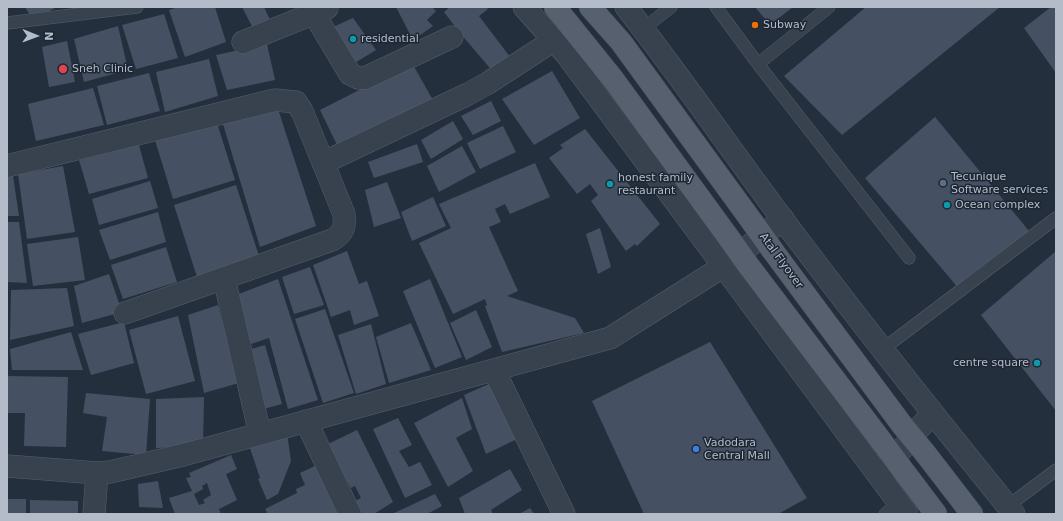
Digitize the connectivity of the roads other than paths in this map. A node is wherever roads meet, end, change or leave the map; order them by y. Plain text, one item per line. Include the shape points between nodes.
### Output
1 (137, 7) edge
2 (524, 7) edge
3 (555, 7) edge
4 (590, 7) edge
5 (626, 7) edge
6 (671, 7) edge
7 (716, 7) edge
8 (829, 7) edge
9 (318, 9) edge
10 (7, 23) edge
11 (643, 28) junction
12 (452, 37) dead end
13 (554, 40) junction
14 (243, 42) dead end
15 (758, 64) junction
16 (323, 163) junction
17 (7, 166) edge
18 (1056, 218) edge
19 (783, 219) junction
20 (909, 258) dead end
21 (724, 266) junction
22 (224, 278) junction
23 (125, 314) dead end
24 (883, 349) junction
25 (494, 370) junction
26 (932, 413) junction
27 (306, 421) junction
28 (260, 434) junction
29 (7, 466) edge
30 (1056, 470) edge
31 (97, 473) junction
32 (878, 476) junction
33 (897, 510) edge
34 (1011, 510) edge
35 (94, 514) edge
36 (350, 514) edge
37 (564, 514) edge
38 (936, 514) edge
39 (972, 514) edge

1 - 10 lane
2 - 13 street
3 - 38 main road, bridge via 613,79
4 - 39 main road, Atal Flyover, bridge via 621,42 868,380
5 - 11 street
6 - 11 lane
7 - 15 lane
8 - 15 lane
9 - 12 street via 350,74 358,78 365,78
9 - 14 street
11 - 19 street
13 - 16 street via 468,94
13 - 21 street
15 - 20 lane
16 - 17 street via 296,102 275,100
16 - 22 street via 344,214 345,225 340,235
18 - 24 lane
19 - 21 street
19 - 24 street
21 - 25 street via 610,338
21 - 32 street
22 - 23 street
22 - 28 street
24 - 26 street
25 - 27 street
25 - 37 street
26 - 32 street
26 - 34 street
27 - 28 street
27 - 36 street
28 - 31 street via 183,455
29 - 31 street
30 - 34 lane
31 - 35 street
32 - 33 street

